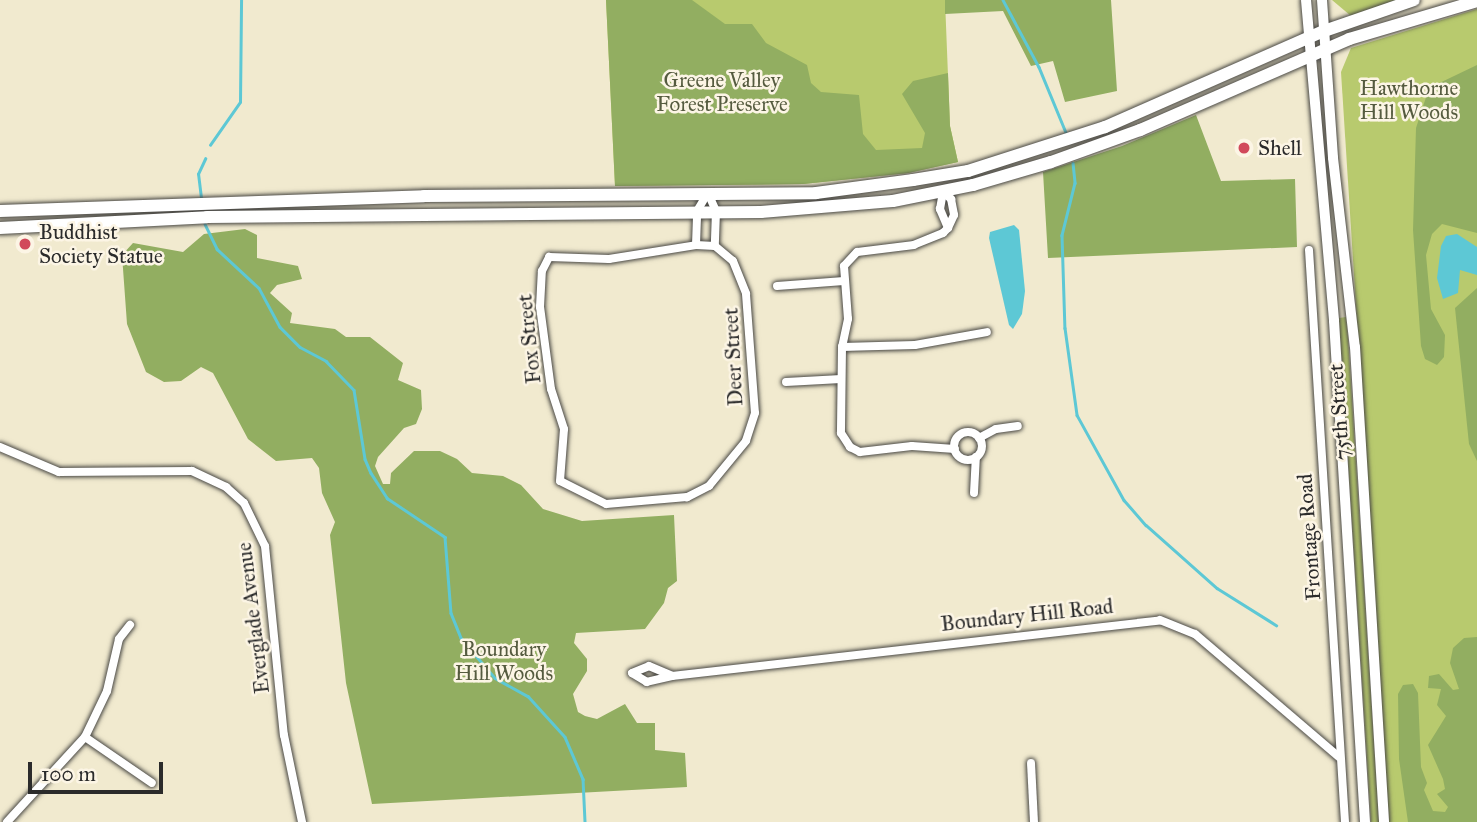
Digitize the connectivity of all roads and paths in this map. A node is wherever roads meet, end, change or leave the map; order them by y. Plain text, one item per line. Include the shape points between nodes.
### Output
1 (1306, 0) edge
2 (1322, 0) edge
3 (1414, 0) edge
4 (1477, 1) edge
5 (1324, 31) junction
6 (1308, 37) junction
7 (1326, 48) junction
8 (1310, 54) junction
9 (708, 192) junction
10 (943, 192) junction
11 (0, 211) edge
12 (697, 211) junction
13 (716, 211) junction
14 (0, 228) edge
15 (948, 228) junction
16 (695, 245) junction
17 (715, 246) junction
18 (1308, 250) dead end
19 (844, 281) junction
20 (776, 286) dead end
21 (987, 332) dead end
22 (842, 347) junction
23 (841, 379) junction
24 (786, 382) dead end
25 (1018, 426) dead end
26 (979, 438) junction
27 (0, 447) edge
28 (955, 449) junction
29 (976, 457) junction
30 (560, 481) joint
31 (974, 493) dead end
32 (130, 625) dead end
33 (672, 676) dead end
34 (86, 737) junction
35 (1339, 757) junction
36 (1031, 763) dead end
37 (152, 783) dead end
38 (0, 814) edge
39 (7, 822) edge
40 (302, 822) edge
41 (1034, 822) edge
42 (1345, 822) edge
43 (1365, 822) edge
44 (1384, 822) edge

1 - 6 main road, 75th Street
2 - 5 main road, 75th Street
3 - 5 main road
4 - 7 main road
5 - 6 main road
5 - 7 main road, 75th Street
6 - 8 main road, 75th Street
6 - 9 main road via 1105,127 968,171 816,193
7 - 8 main road
7 - 44 main road, 75th Street via 1355,347
8 - 10 main road via 1123,137 1008,176
8 - 43 main road, 75th Street via 1334,321
9 - 11 main road via 424,196
9 - 12 street
9 - 13 street
10 - 13 main road via 857,206
10 - 15 street via 940,209
10 - 15 street via 951,199 954,215
12 - 13 main road
12 - 14 main road via 207,217
12 - 16 street
13 - 17 street
15 - 19 street via 931,240 857,252 844,266
16 - 17 street
16 - 30 street, Fox Street via 609,258 549,257 542,271 540,307 551,389 564,429
17 - 30 street, Deer Street via 733,261 746,293 755,413 747,441 709,486 674,500 606,503
18 - 35 street, Frontage Road
19 - 20 street
19 - 22 street via 848,319
21 - 22 street via 915,345
22 - 23 street
23 - 24 street
23 - 28 street via 841,433 850,447 872,454 912,446
25 - 26 street via 996,429
26 - 28 street via 962,433
26 - 29 street via 982,446
27 - 40 street, Everglade Avenue via 59,472 192,471 226,486 244,503 265,546 284,735
28 - 29 street via 964,459
29 - 31 street
32 - 34 street via 119,639 107,691
33 - 35 street, Boundary Hill Road via 1160,620 1195,634
34 - 37 street
34 - 39 street
35 - 42 street, Frontage Road
36 - 41 street
38 - 39 street

